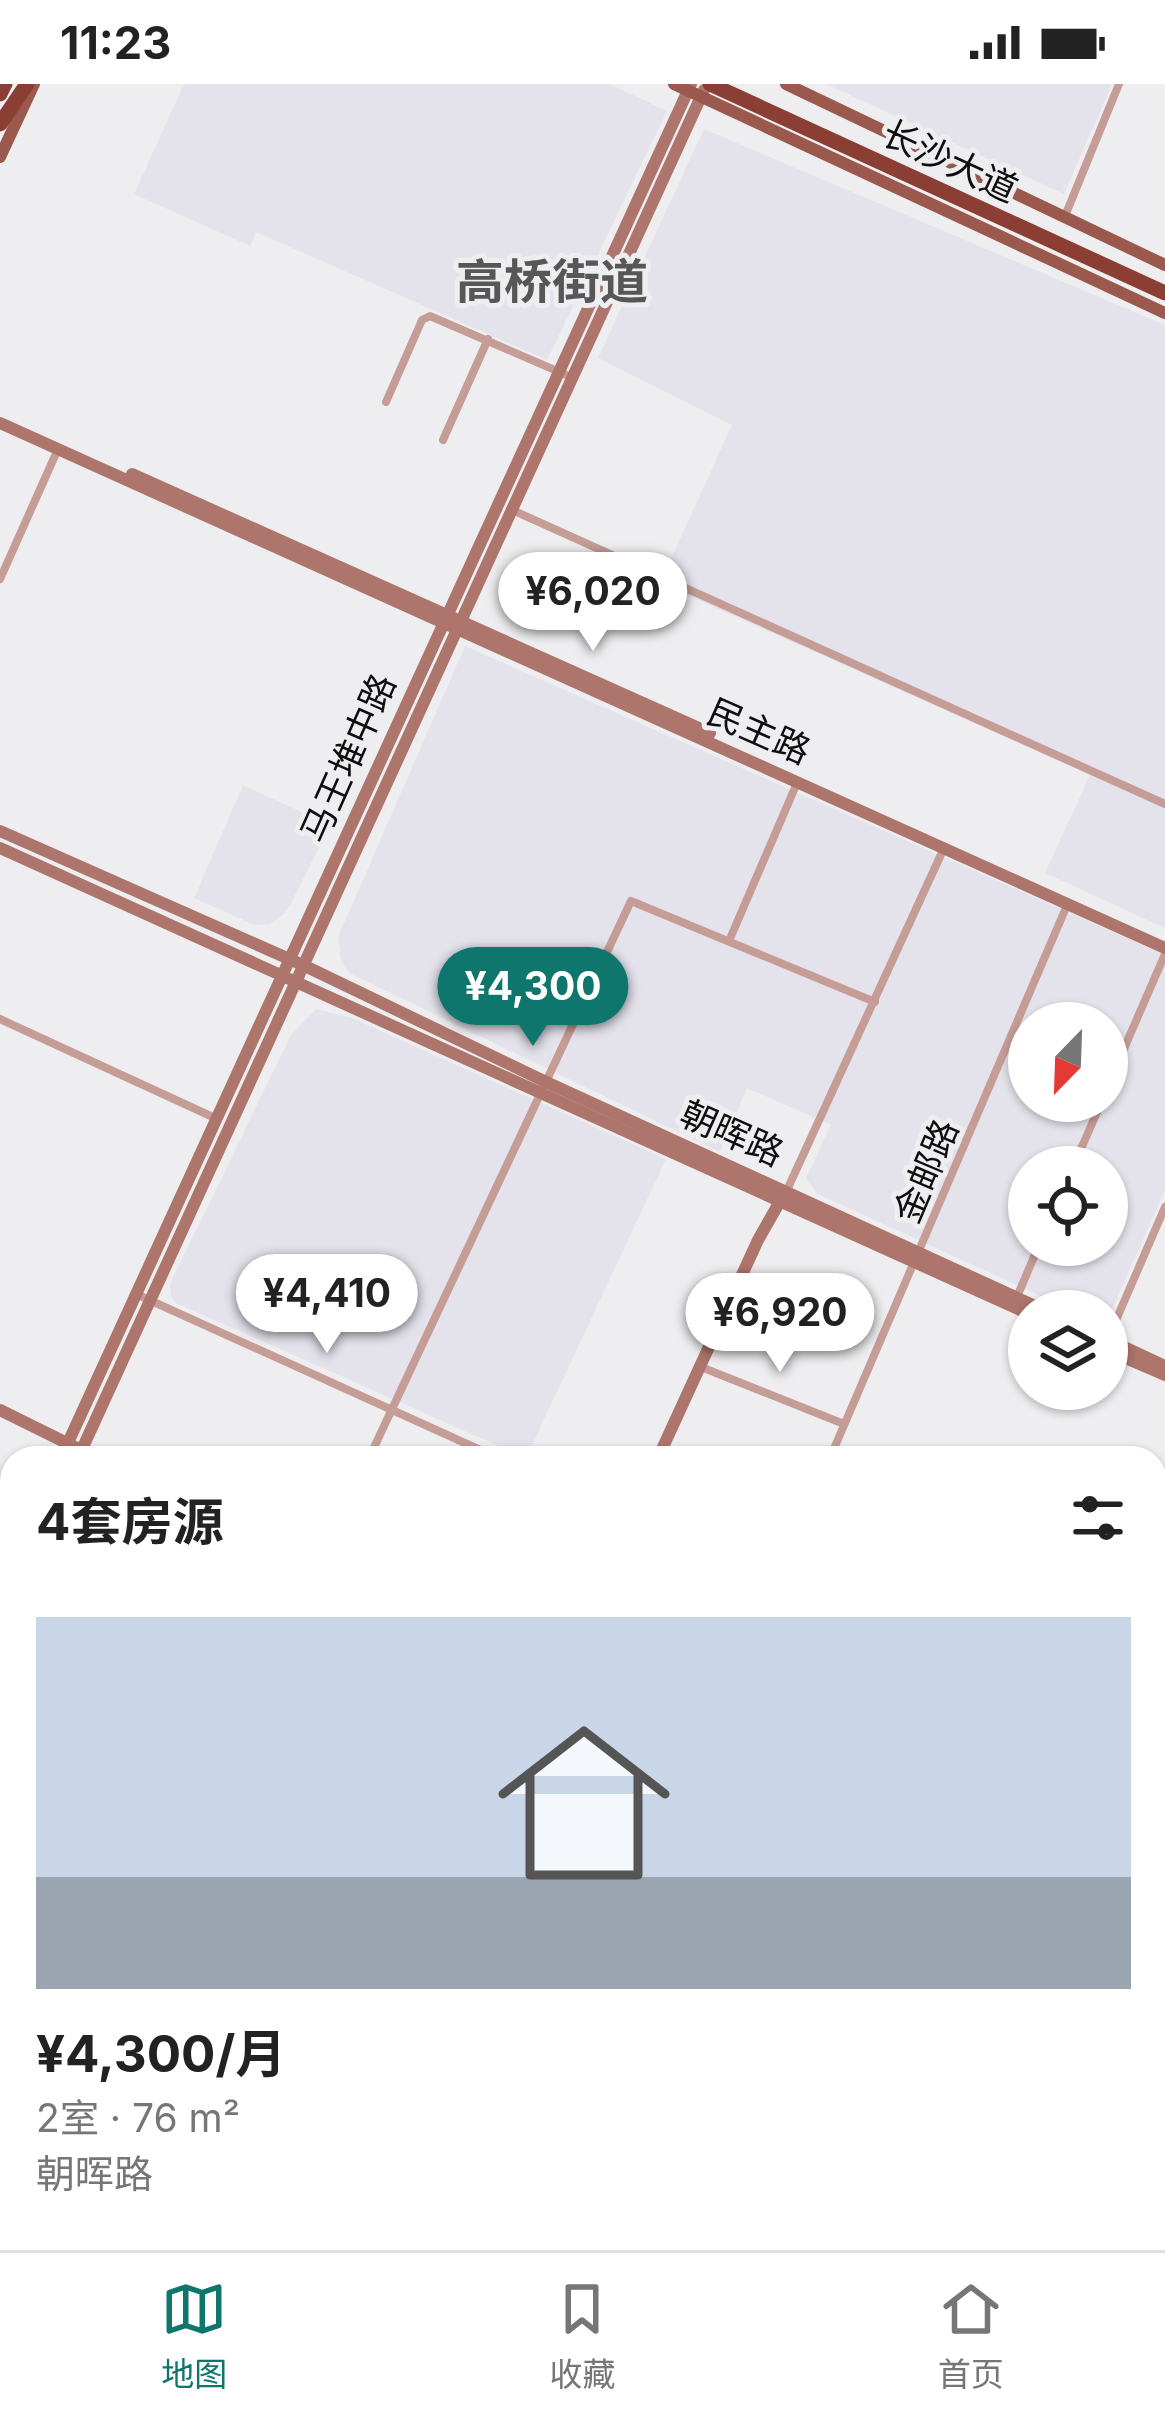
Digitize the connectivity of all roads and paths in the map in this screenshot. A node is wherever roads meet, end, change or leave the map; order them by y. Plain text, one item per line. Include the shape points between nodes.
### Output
1 (5, 84) edge
2 (18, 84) edge
3 (31, 84) edge
4 (674, 84) edge
5 (732, 84) edge
6 (786, 84) edge
7 (1119, 84) edge
8 (700, 88) edge
9 (0, 94) edge
10 (0, 123) edge
11 (0, 157) edge
12 (1064, 218) junction
13 (1165, 265) edge
14 (1165, 284) edge
15 (1165, 293) edge
16 (1165, 313) edge
17 (488, 339) junction
18 (565, 374) junction
19 (386, 402) dead end
20 (0, 418) edge
21 (443, 440) dead end
22 (58, 449) junction
23 (504, 507) junction
24 (0, 579) edge
25 (452, 622) junction
26 (798, 781) junction
27 (1165, 804) edge
28 (0, 831) edge
29 (0, 848) edge
30 (944, 848) junction
31 (1068, 903) junction
32 (729, 941) junction
33 (1165, 947) edge
34 (305, 966) junction
35 (286, 968) junction
36 (298, 982) junction
37 (875, 1002) junction
38 (0, 1019) edge
39 (1128, 1037) edge
40 (543, 1087) junction
41 (217, 1119) junction
42 (782, 1196) junction
43 (1165, 1207) edge
44 (918, 1257) junction
45 (1008, 1293) edge
46 (1128, 1293) edge
47 (143, 1297) junction
48 (1008, 1303) edge
49 (1128, 1351) edge
50 (1128, 1354) edge
51 (1165, 1366) edge
52 (700, 1367) junction
53 (1165, 1375) edge
54 (391, 1408) junction
55 (0, 1410) edge
56 (844, 1424) junction
57 (68, 1446) edge
58 (78, 1446) edge
59 (374, 1446) edge
60 (472, 1446) edge
61 (664, 1446) edge
62 (835, 1446) edge

1 - 9 highway
2 - 10 highway, bridge
3 - 10 highway, bridge
3 - 11 main road
4 - 8 main road
5 - 14 highway, 长沙大道
6 - 12 main road
7 - 12 street
8 - 15 highway, 长沙大道
8 - 16 main road
8 - 18 street, 马王堆中路
12 - 13 main road
17 - 18 street
17 - 19 street via 425,317
17 - 21 street
18 - 23 street, 马王堆中路
20 - 22 street, 民主路
20 - 25 street, 民主路
22 - 24 street
22 - 25 street, 民主路
23 - 25 street, 马王堆中路
23 - 27 street
25 - 26 street, 民主路
25 - 33 street, 民主路
25 - 34 street, 马王堆中路
25 - 35 street, 马王堆中路
26 - 30 street, 民主路
26 - 32 street
28 - 35 street, 朝晖路
29 - 35 street, 朝晖路
30 - 31 street, 民主路
30 - 37 street
31 - 33 street, 民主路
31 - 44 street, 金邮路
32 - 37 street
32 - 40 street via 631,901
33 - 39 street
34 - 35 street, 朝晖路
34 - 36 street, 马王堆中路
34 - 40 street, 朝晖路
35 - 36 street, 朝晖路
35 - 41 street, 马王堆中路
36 - 40 street, 朝晖路
36 - 47 street, 马王堆中路
37 - 42 street
38 - 41 street
40 - 42 street, 朝晖路
40 - 54 street
41 - 47 street, 马王堆中路
42 - 44 street, 朝晖路
42 - 52 street
43 - 46 street
44 - 45 street, 朝晖路
44 - 48 street, 朝晖路
44 - 56 street, 金邮路
47 - 54 street
47 - 58 street, 马王堆中路
49 - 51 street
50 - 53 street
52 - 56 street
52 - 61 street
54 - 59 street
54 - 60 street
55 - 57 street
56 - 62 street, 金邮路

